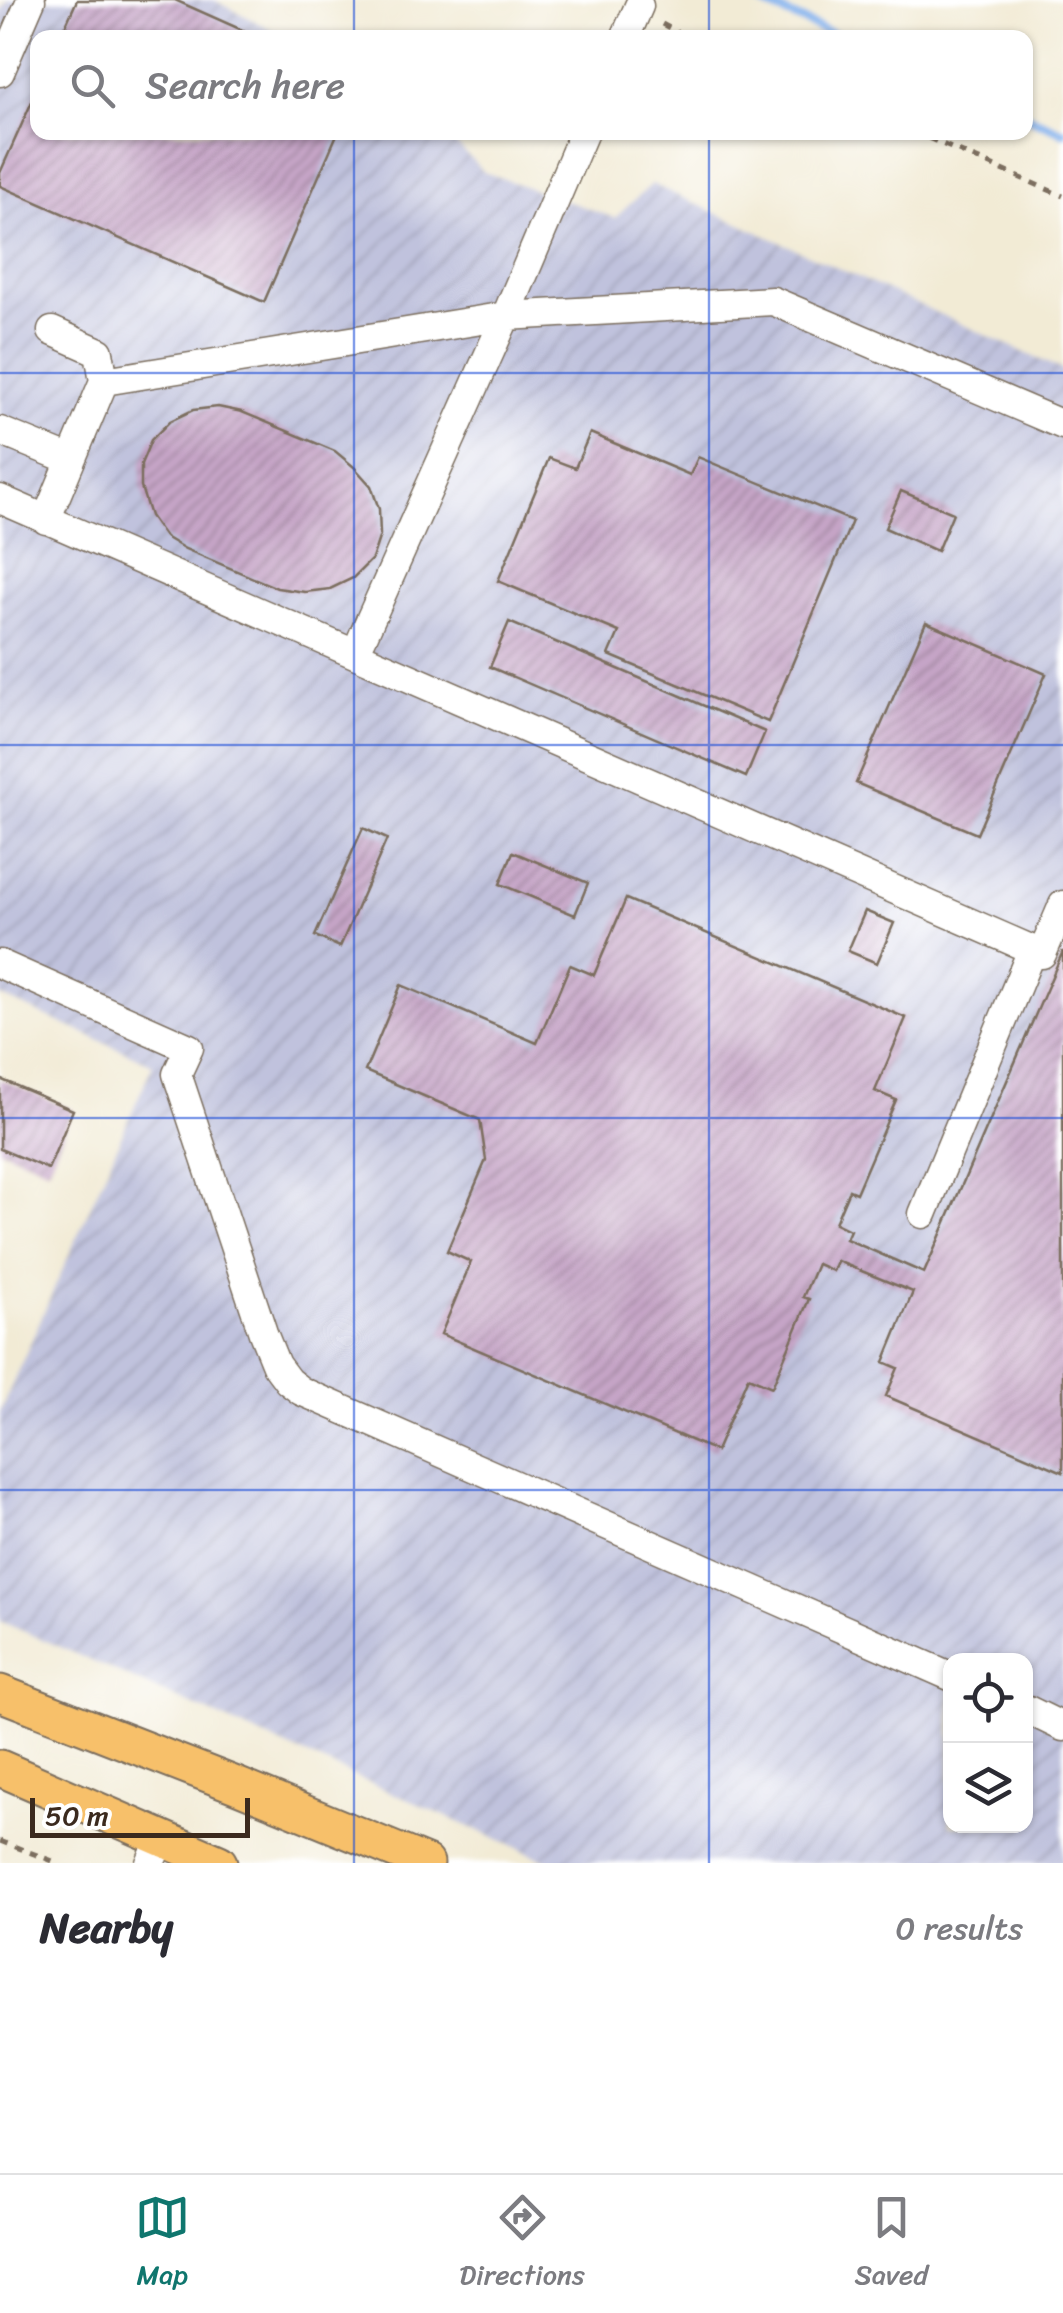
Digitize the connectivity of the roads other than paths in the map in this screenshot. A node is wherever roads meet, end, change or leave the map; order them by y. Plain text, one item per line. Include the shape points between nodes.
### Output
1 (31, 0) edge
2 (639, 6) dead end
3 (628, 30) edge
4 (0, 72) edge
5 (581, 140) edge
6 (506, 316) junction
7 (52, 332) dead end
8 (104, 381) junction
9 (1063, 425) edge
10 (0, 431) edge
11 (71, 460) junction
12 (0, 499) edge
13 (46, 520) junction
14 (355, 654) junction
15 (1063, 905) edge
16 (1032, 950) junction
17 (0, 964) edge
18 (922, 1214) dead end
19 (943, 1673) edge
20 (0, 1694) edge
21 (1033, 1713) edge
22 (1063, 1728) edge
23 (0, 1768) edge
24 (155, 1850) edge
25 (219, 1863) edge
26 (426, 1863) edge

1 - 4 street
2 - 3 street
5 - 6 street
6 - 8 street
6 - 9 street via 774,302
6 - 14 street
7 - 8 street via 99,352
8 - 11 street
10 - 11 street
11 - 13 street
12 - 13 street
13 - 14 street
14 - 16 street
15 - 16 street via 1042,954
16 - 18 street
17 - 19 street via 189,1048 177,1074 184,1099 262,1333 288,1382
20 - 26 main road
21 - 22 street
23 - 24 main road
24 - 25 main road

